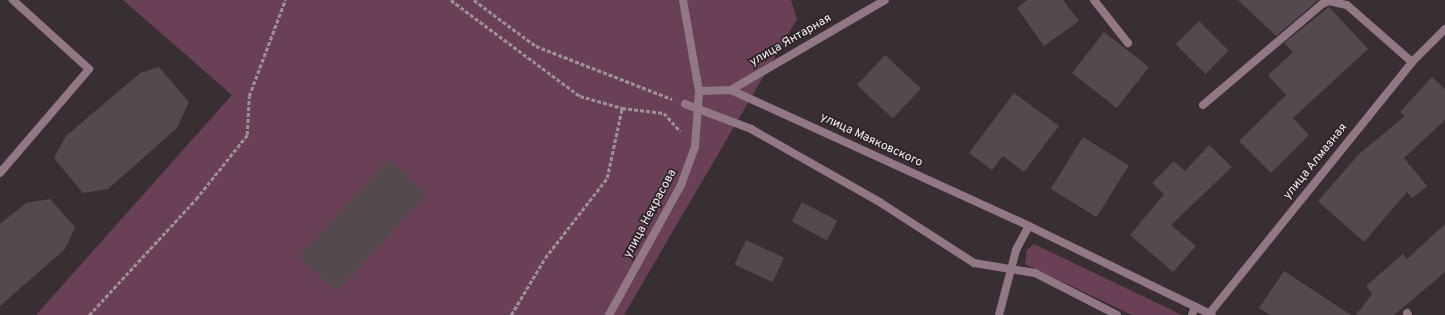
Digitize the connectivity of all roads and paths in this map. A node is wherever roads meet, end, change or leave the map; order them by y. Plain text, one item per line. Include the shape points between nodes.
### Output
1 (13, 0) edge
2 (285, 0) edge
3 (451, 0) edge
4 (474, 0) edge
5 (683, 0) edge
6 (885, 0) edge
7 (1094, 0) edge
8 (1445, 29) edge
9 (1128, 43) dead end
10 (1412, 62) junction
11 (731, 90) junction
12 (699, 91) junction
13 (686, 104) joint
14 (1203, 105) dead end
15 (622, 108) junction
16 (699, 109) junction
17 (695, 147) junction
18 (0, 173) edge
19 (1029, 226) junction
20 (1012, 270) junction
21 (1194, 311) edge
22 (1210, 314) edge
23 (89, 315) edge
24 (511, 315) edge
25 (610, 315) edge
26 (999, 315) edge
27 (1117, 315) edge

1 - 18 street via 89,69
2 - 23 path via 249,96 247,135 196,199
3 - 15 path via 580,96
4 - 13 path via 536,46
5 - 12 street, улица Некрасова
6 - 11 street, улица Янтарная
7 - 9 street
8 - 10 street, улица Алмазная
10 - 14 street via 1347,5 1329,1 1322,4
10 - 22 street, улица Алмазная
11 - 12 street, улица Маяковского
11 - 19 street, улица Маяковского
12 - 16 street, улица Некрасова
13 - 16 street
15 - 17 path via 664,114
15 - 24 path via 607,178 545,258
16 - 17 street, улица Некрасова
16 - 20 street via 751,129 881,203 974,263
17 - 25 street, улица Некрасова via 681,185
19 - 20 street via 1016,250
19 - 21 street, улица Маяковского
20 - 26 street
20 - 27 street via 1039,275
21 - 22 street, улица Маяковского

